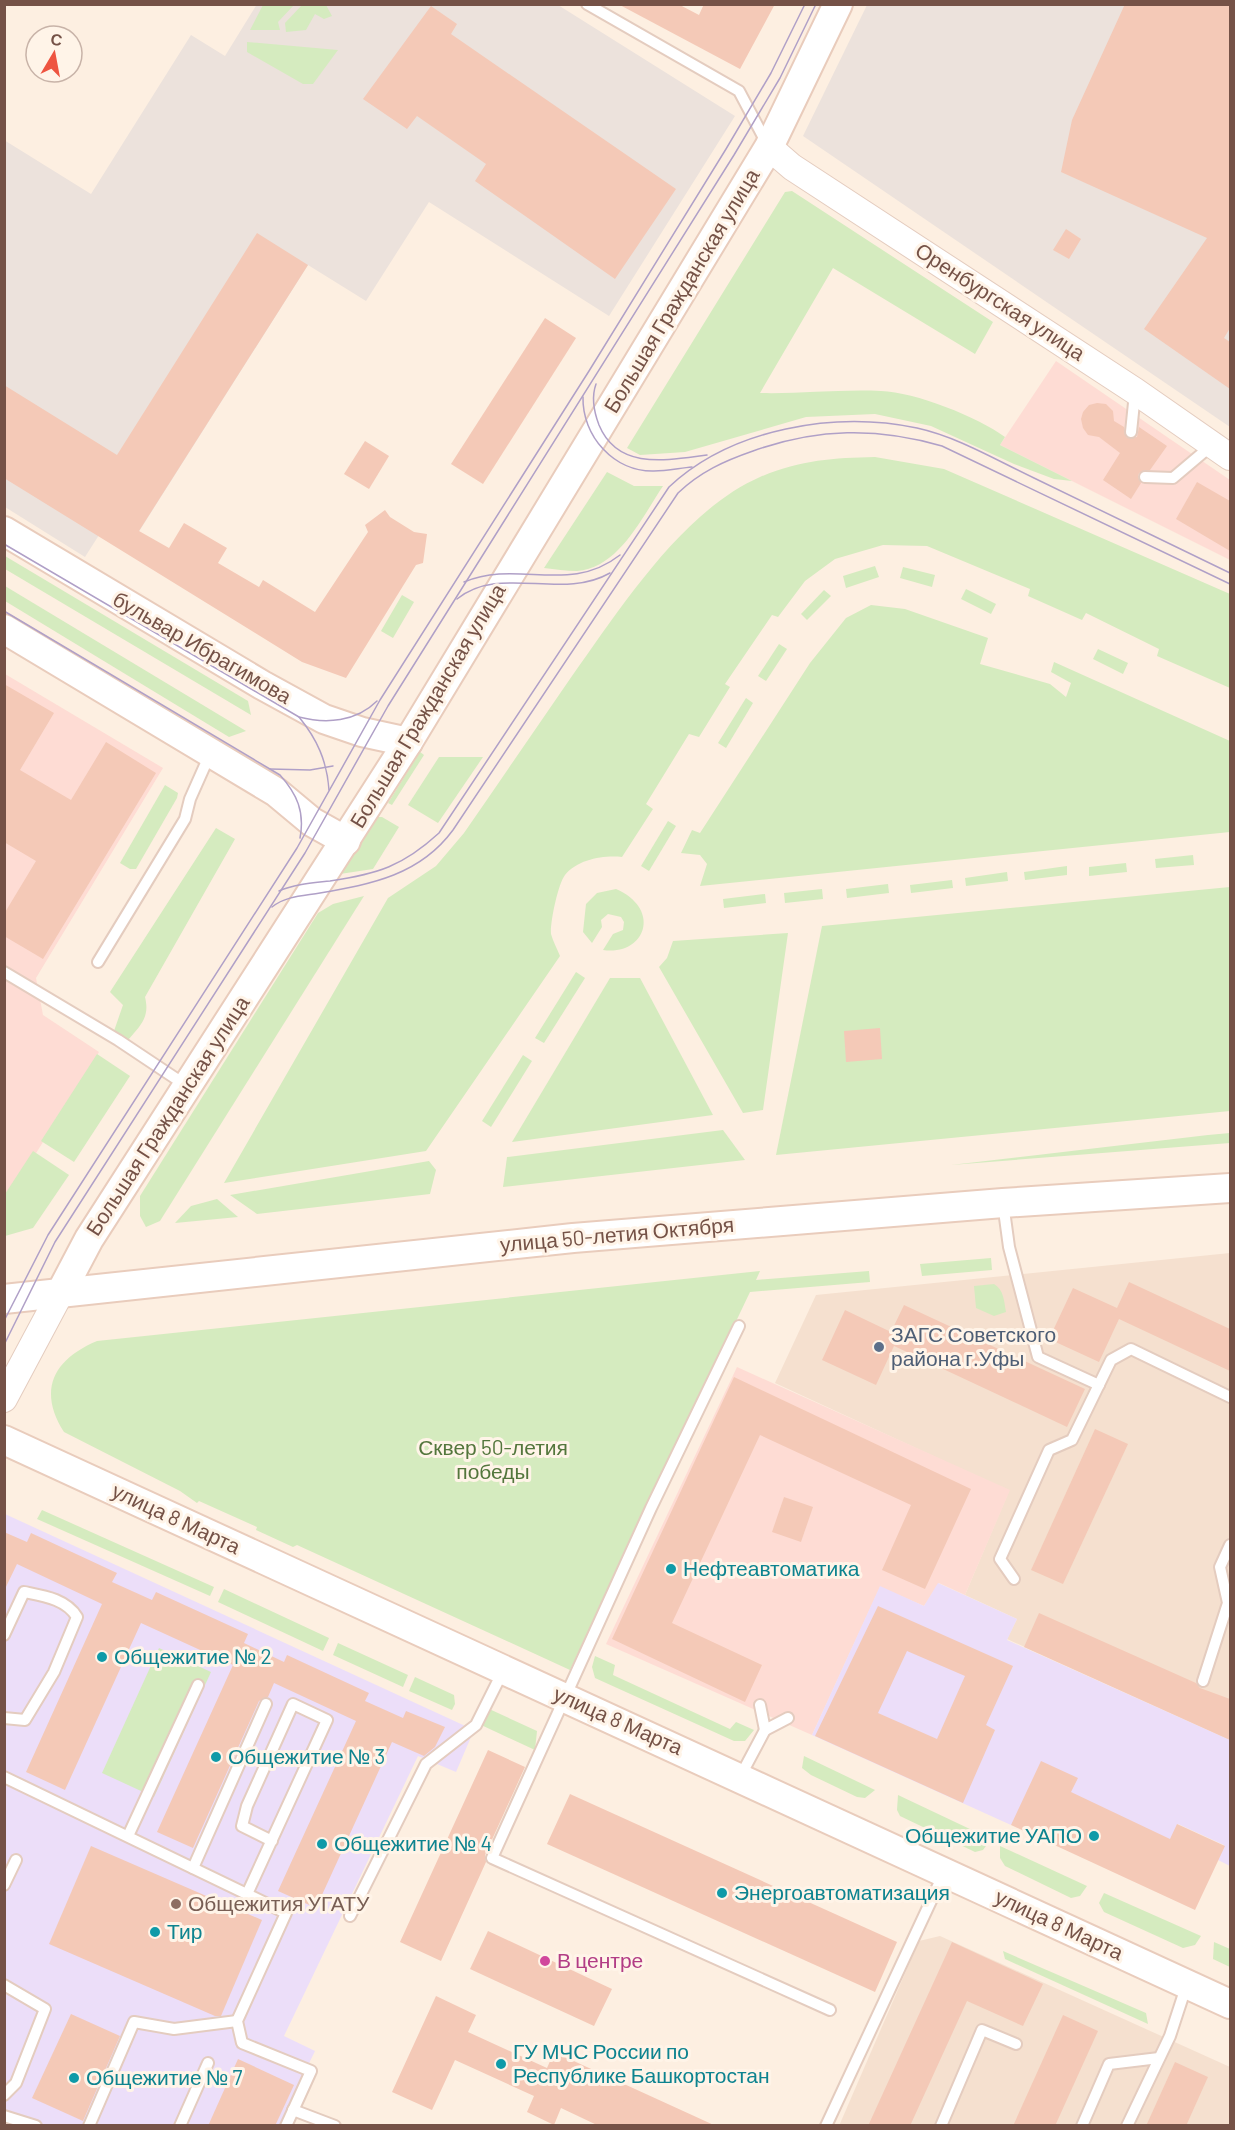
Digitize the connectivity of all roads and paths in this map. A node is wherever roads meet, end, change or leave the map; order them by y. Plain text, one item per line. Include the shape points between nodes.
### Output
1 (587, 4) edge
2 (838, 4) edge
3 (769, 147) junction
4 (1135, 391) junction
5 (1131, 432) dead end
6 (1221, 451) edge
7 (1145, 477) dead end
8 (4, 531) edge
9 (4, 629) edge
10 (408, 742) junction
11 (210, 753) junction
12 (346, 841) junction
13 (98, 962) dead end
14 (4, 972) edge
15 (187, 1086) junction
16 (1230, 1188) edge
17 (1003, 1203) junction
18 (60, 1294) junction
19 (4, 1299) edge
20 (739, 1326) dead end
21 (1099, 1385) junction
22 (1230, 1397) edge
23 (4, 1399) edge
24 (4, 1440) edge
25 (1230, 1545) edge
26 (1014, 1579) dead end
27 (4, 1635) edge
28 (504, 1669) junction
29 (1203, 1680) dead end
30 (198, 1685) dead end
31 (564, 1696) junction
32 (266, 1704) dead end
33 (760, 1705) dead end
34 (4, 1718) edge
35 (788, 1718) dead end
36 (765, 1730) junction
37 (4, 1777) edge
38 (740, 1777) junction
39 (128, 1836) junction
40 (272, 1840) junction
41 (16, 1860) dead end
42 (193, 1868) junction
43 (944, 1872) junction
44 (4, 1885) edge
45 (247, 1894) junction
46 (350, 1916) dead end
47 (1187, 1984) junction
48 (4, 1985) edge
49 (1230, 2004) edge
50 (830, 2010) dead end
51 (237, 2021) junction
52 (1016, 2044) dead end
53 (1159, 2058) junction
54 (208, 2063) dead end
55 (4, 2095) edge
56 (293, 2110) junction
57 (4, 2116) edge
58 (36, 2126) edge
59 (89, 2126) edge
60 (180, 2126) edge
61 (286, 2126) edge
62 (335, 2126) edge
63 (826, 2126) edge
64 (941, 2126) edge
65 (1082, 2126) edge
66 (1127, 2126) edge

1 - 3 lane via 739,91
2 - 3 main road, Большая Гражданская улица
3 - 4 street, Оренбургская улица via 792,167
3 - 10 main road, Большая Гражданская улица
4 - 5 lane
4 - 6 street, Оренбургская улица
6 - 7 lane via 1173,478
8 - 10 main road, бульвар Ибрагимова via 324,719
9 - 11 main road
10 - 12 main road, Большая Гражданская улица
11 - 12 main road via 276,792 312,822
11 - 13 lane via 185,819
12 - 15 main road, Большая Гражданская улица
14 - 15 lane
15 - 18 main road, Большая Гражданская улица via 89,1239
16 - 17 main road, улица 50-летия Октября
17 - 18 main road, улица 50-летия Октября via 573,1238
17 - 21 lane via 1009,1247 1038,1357
18 - 19 main road, улица 50-летия Октября
18 - 23 street, Большая Гражданская улица
20 - 31 lane
21 - 22 lane via 1111,1360 1131,1349
21 - 26 lane via 1072,1440 1049,1450 1000,1559
24 - 28 main road, улица 8 Марта
25 - 29 lane via 1220,1567 1228,1603
27 - 34 lane via 24,1592 71,1607 77,1617 54,1672 25,1720
28 - 31 main road, улица 8 Марта
28 - 46 lane via 476,1725 426,1764
30 - 39 lane
31 - 38 main road, улица 8 Марта
31 - 50 lane via 492,1858
32 - 42 lane
33 - 36 lane
35 - 36 lane
36 - 38 lane
37 - 39 lane
38 - 43 main road, улица 8 Марта
39 - 42 lane
40 - 40 lane via 242,1826 292,1704 327,1720
40 - 45 lane
41 - 44 lane
42 - 45 lane
43 - 47 main road, улица 8 Марта
43 - 63 lane
45 - 51 lane via 286,1913
47 - 49 main road, улица 8 Марта
47 - 53 lane
48 - 55 lane via 45,2009 16,2083
51 - 56 lane via 242,2043 311,2071
51 - 59 lane via 174,2029 134,2022
52 - 64 lane via 982,2030
53 - 65 lane via 1109,2064
53 - 66 lane
54 - 60 lane
56 - 61 lane
56 - 62 lane
57 - 58 lane

